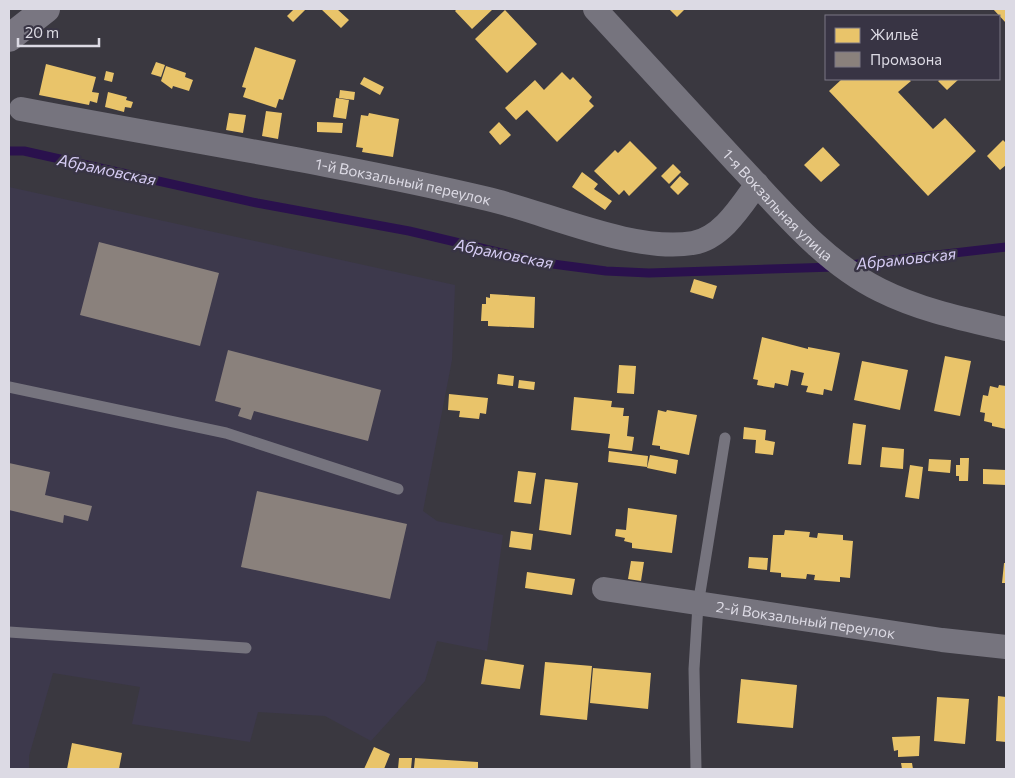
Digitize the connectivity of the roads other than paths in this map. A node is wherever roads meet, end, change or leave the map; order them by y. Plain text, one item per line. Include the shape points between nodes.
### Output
1 (595, 9) edge
2 (34, 13) edge
3 (9, 38) edge
4 (21, 110) dead end
5 (757, 184) junction
6 (1006, 329) edge
7 (9, 387) edge
8 (724, 438) dead end
9 (398, 489) dead end
10 (604, 589) dead end
11 (698, 604) junction
12 (9, 632) edge
13 (1006, 647) edge
14 (246, 648) dead end
15 (696, 769) edge

1 - 5 street, 1-я Вокзальная улица
2 - 3 street
4 - 5 street, 1-й Вокзальный переулок via 418,184 658,245 695,243 710,237 725,224
5 - 6 street, 1-я Вокзальная улица via 804,232 856,276 879,290 952,317
7 - 9 lane via 226,433
8 - 11 lane
10 - 11 street, 2-й Вокзальный переулок
11 - 13 street, 2-й Вокзальный переулок
11 - 15 lane via 694,669
12 - 14 lane

